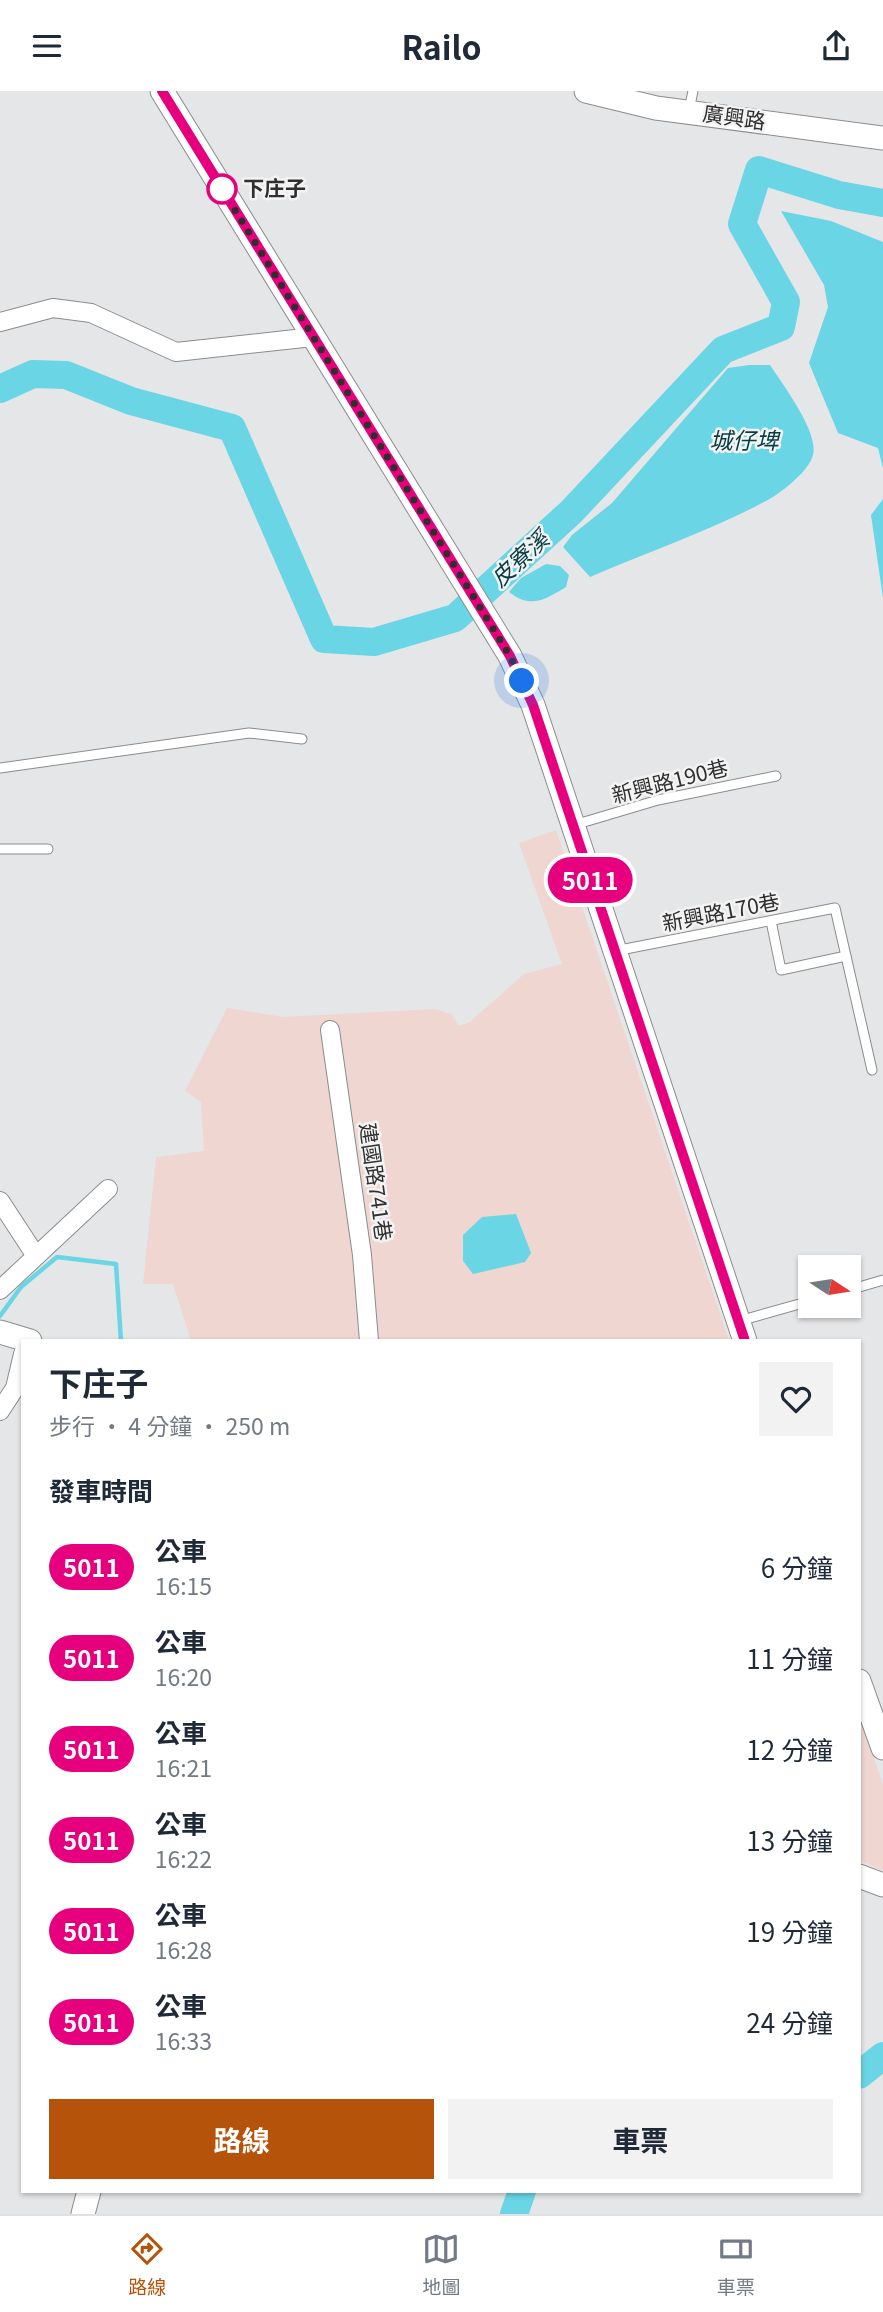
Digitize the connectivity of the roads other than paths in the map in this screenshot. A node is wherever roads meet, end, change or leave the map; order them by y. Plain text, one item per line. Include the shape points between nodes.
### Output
1 (162, 91) edge
2 (586, 91) edge
3 (691, 102) edge
4 (883, 138) edge
5 (0, 322) edge
6 (313, 337) junction
7 (302, 739) dead end
8 (0, 768) edge
9 (776, 776) dead end
10 (573, 826) junction
11 (0, 849) edge
12 (48, 849) dead end
13 (771, 921) junction
14 (613, 951) junction
15 (846, 956) junction
16 (330, 1030) dead end
17 (872, 1070) dead end
18 (108, 1189) dead end
19 (0, 1201) edge
20 (36, 1256) junction
21 (883, 1280) edge
22 (861, 1286) edge
23 (0, 1290) edge
24 (798, 1306) edge
25 (742, 1331) edge
26 (0, 1332) edge
27 (369, 1339) edge
28 (21, 1342) edge
29 (21, 1364) edge
30 (0, 1411) edge
31 (861, 1687) edge
32 (883, 1748) edge
33 (861, 1877) edge
34 (883, 1885) edge
35 (88, 2193) edge
36 (83, 2214) edge

1 - 6 street
2 - 3 street, 廣興路 via 656,108
3 - 4 street, 廣興路
5 - 6 street via 53,308 91,313 176,352
6 - 10 street via 510,656 533,705
7 - 8 lane via 248,733
9 - 10 lane, 新興路190巷 via 658,800
10 - 14 street
11 - 12 lane
13 - 14 lane, 新興路170巷
13 - 15 lane, 新興路170巷 via 835,908
13 - 15 lane via 781,969
14 - 25 street
15 - 17 lane
16 - 27 street, 建國路741巷 via 362,1255
18 - 20 street
19 - 20 street
20 - 23 street
21 - 22 lane
24 - 25 lane
26 - 28 street
29 - 30 street via 15,1388
31 - 32 street
33 - 34 street
35 - 36 street

